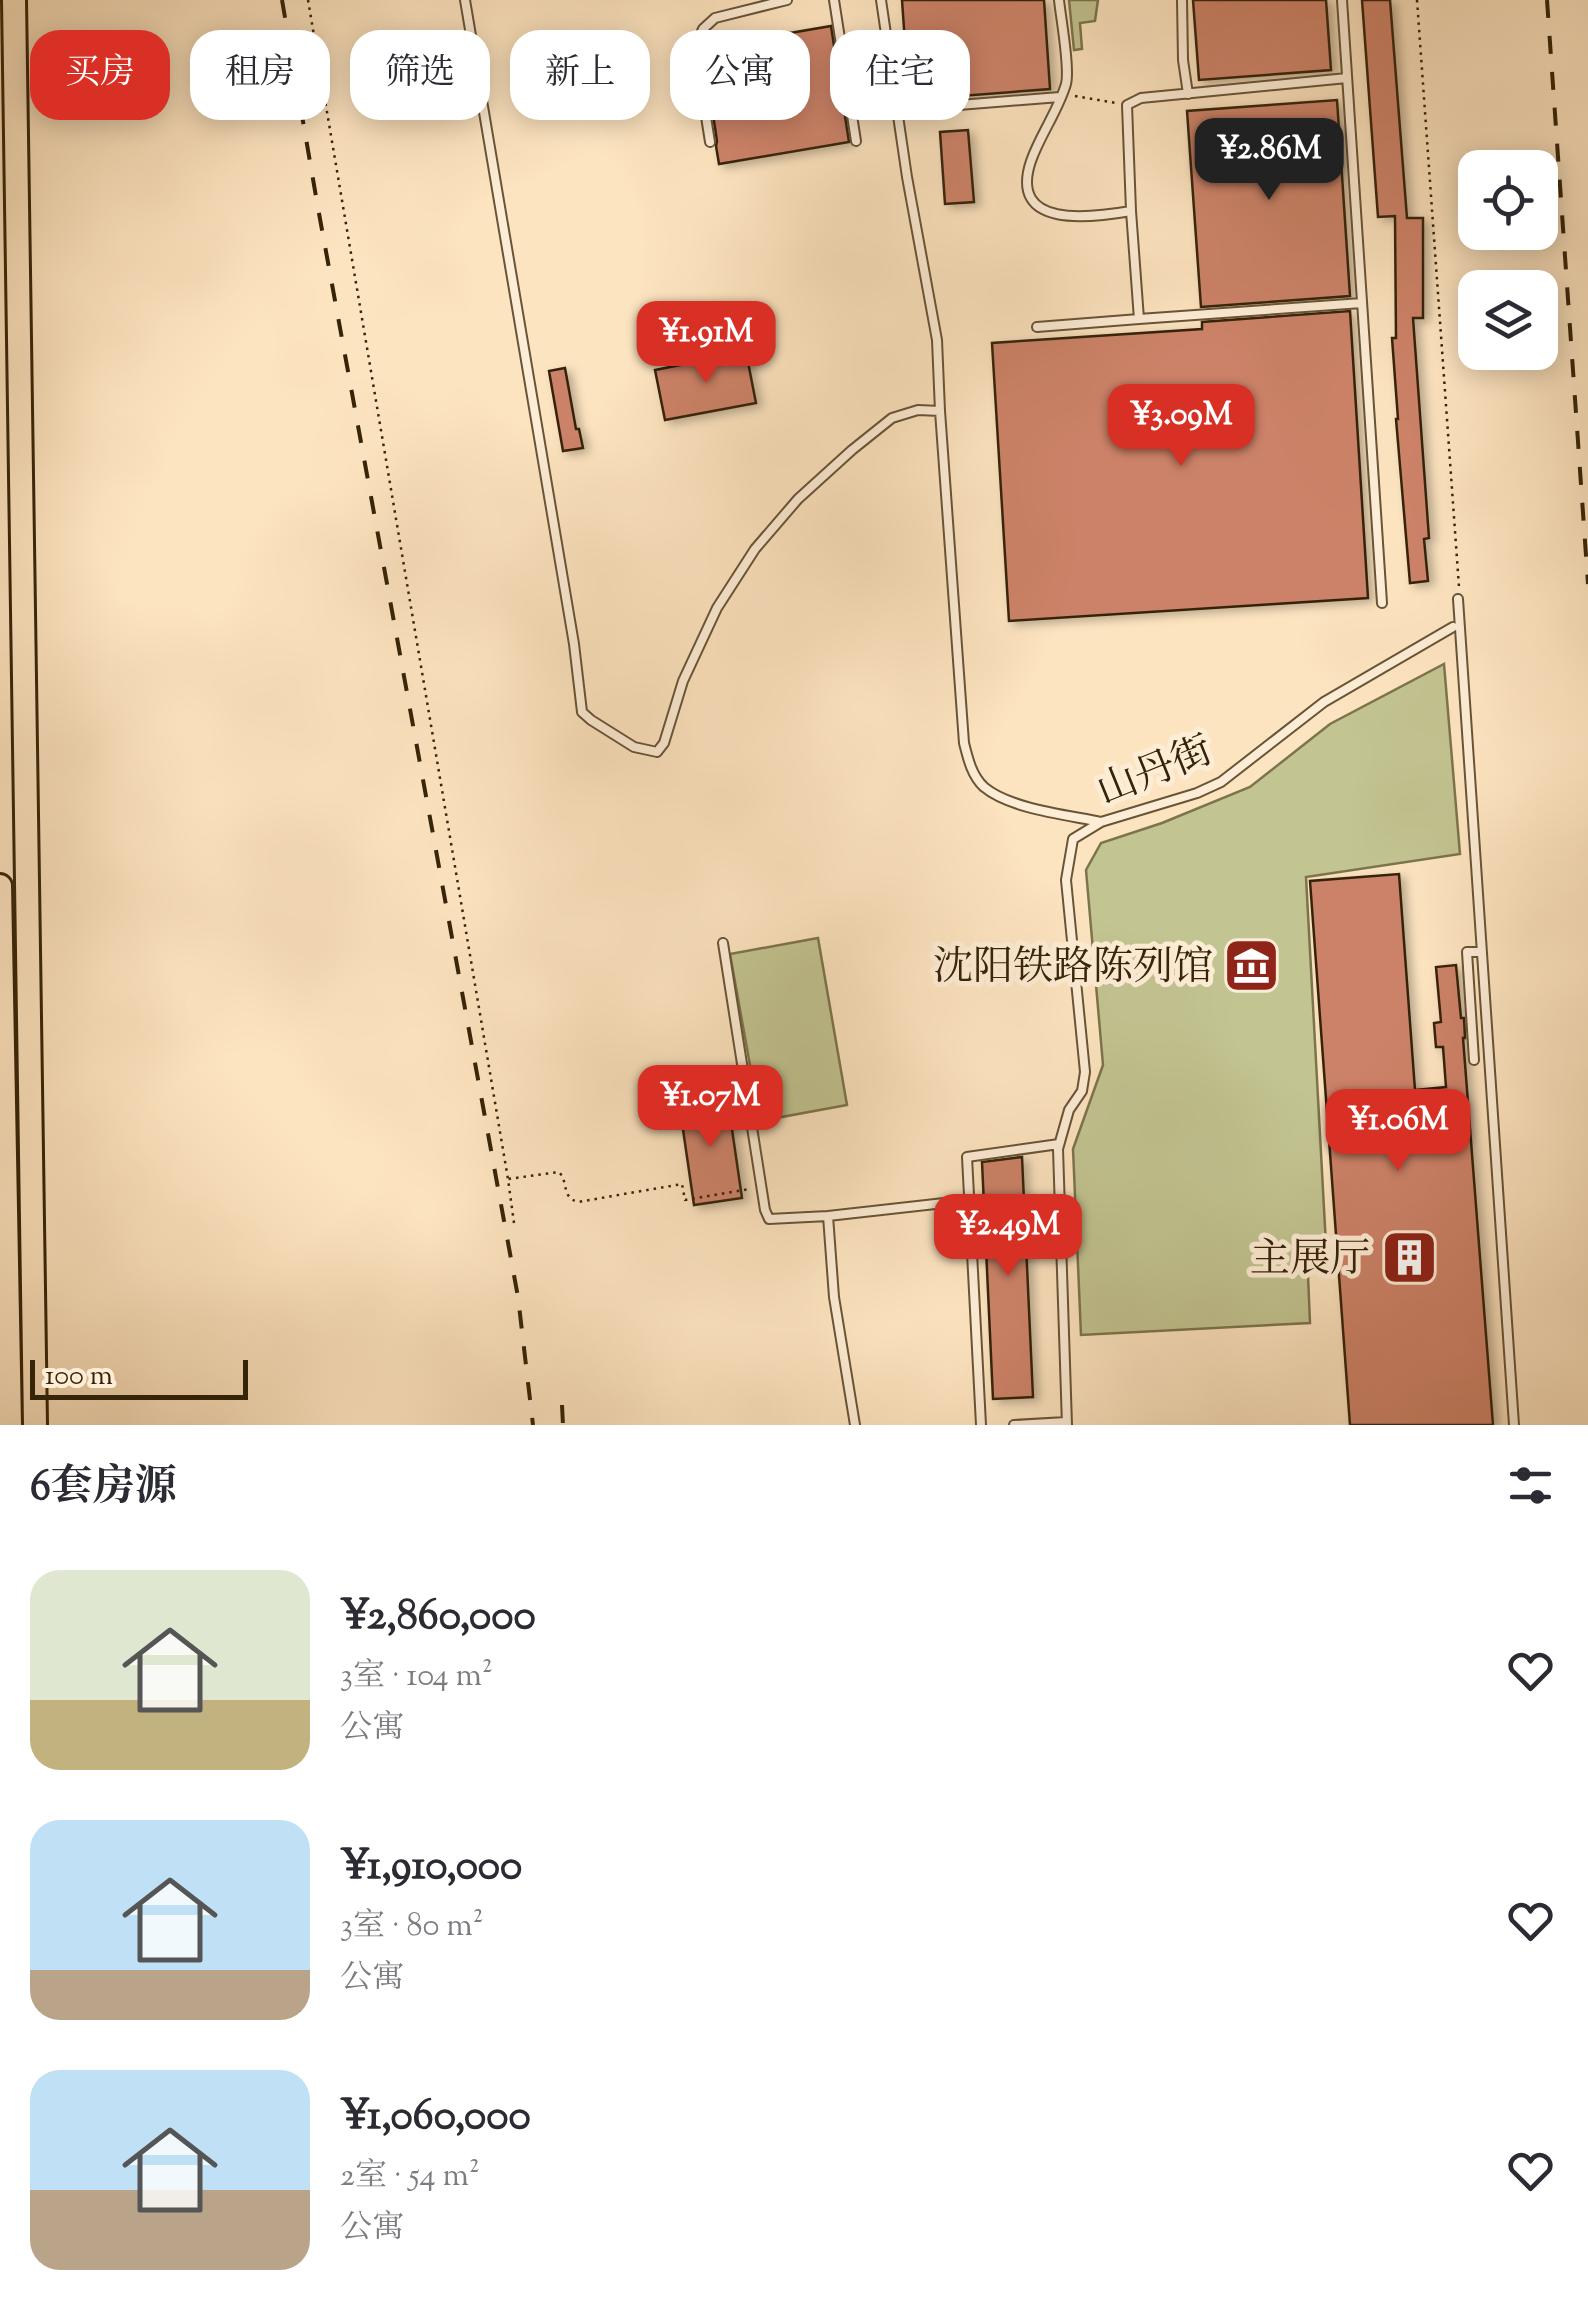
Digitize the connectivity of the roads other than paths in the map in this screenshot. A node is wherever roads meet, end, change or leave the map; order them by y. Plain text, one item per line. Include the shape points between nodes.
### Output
1 (14, 0) edge
2 (466, 0) edge
3 (787, 0) edge
4 (834, 0) edge
5 (882, 0) edge
6 (1059, 0) edge
7 (1182, 0) edge
8 (1342, 0) edge
9 (886, 30) edge
10 (1348, 78) junction
11 (1188, 94) junction
12 (1060, 97) junction
13 (970, 104) edge
14 (898, 120) edge
15 (856, 141) dead end
16 (710, 142) dead end
17 (1131, 211) junction
18 (1362, 303) junction
19 (1139, 319) junction
20 (1037, 327) dead end
21 (940, 411) junction
22 (1458, 600) road end
23 (1382, 604) dead end
24 (1453, 627) dead end
25 (1101, 822) junction
26 (0, 886) edge
27 (723, 943) dead end
28 (1482, 952) junction
29 (1488, 1042) junction
30 (1473, 1043) junction
31 (1474, 1060) dead end
32 (1059, 1144) junction
33 (971, 1200) junction
34 (828, 1216) junction
35 (1066, 1423) edge
36 (10, 1425) edge
37 (35, 1425) edge
38 (856, 1425) edge
39 (982, 1425) edge
40 (1014, 1425) edge
41 (1514, 1425) edge

1 - 37 main road
2 - 21 lane via 582,712 591,720 634,747 657,752 717,608 754,549 798,499 892,418
3 - 16 lane via 715,18 702,29 695,47
4 - 15 lane
5 - 9 lane
6 - 12 lane via 1067,81
7 - 11 lane
8 - 10 lane
10 - 11 lane
10 - 18 lane
11 - 17 lane via 1141,98 1127,106
12 - 13 lane
12 - 17 lane via 1030,164 1026,191 1035,207 1082,216
14 - 21 lane via 937,340
17 - 19 lane
18 - 19 lane
18 - 23 lane
19 - 20 lane
21 - 25 lane via 964,743 972,770 985,788 1023,806
22 - 28 lane
24 - 25 lane, 山丹街 via 1324,702 1221,782
25 - 32 lane, 山丹街 via 1073,839 1066,880 1086,1072
26 - 36 main road
27 - 34 lane via 765,1210 770,1219
28 - 29 lane
28 - 30 lane via 1466,952
29 - 30 lane
29 - 41 lane
30 - 31 lane
32 - 33 lane via 967,1157
32 - 35 lane, 山丹街
33 - 34 lane
33 - 39 lane
34 - 38 lane
35 - 40 lane

